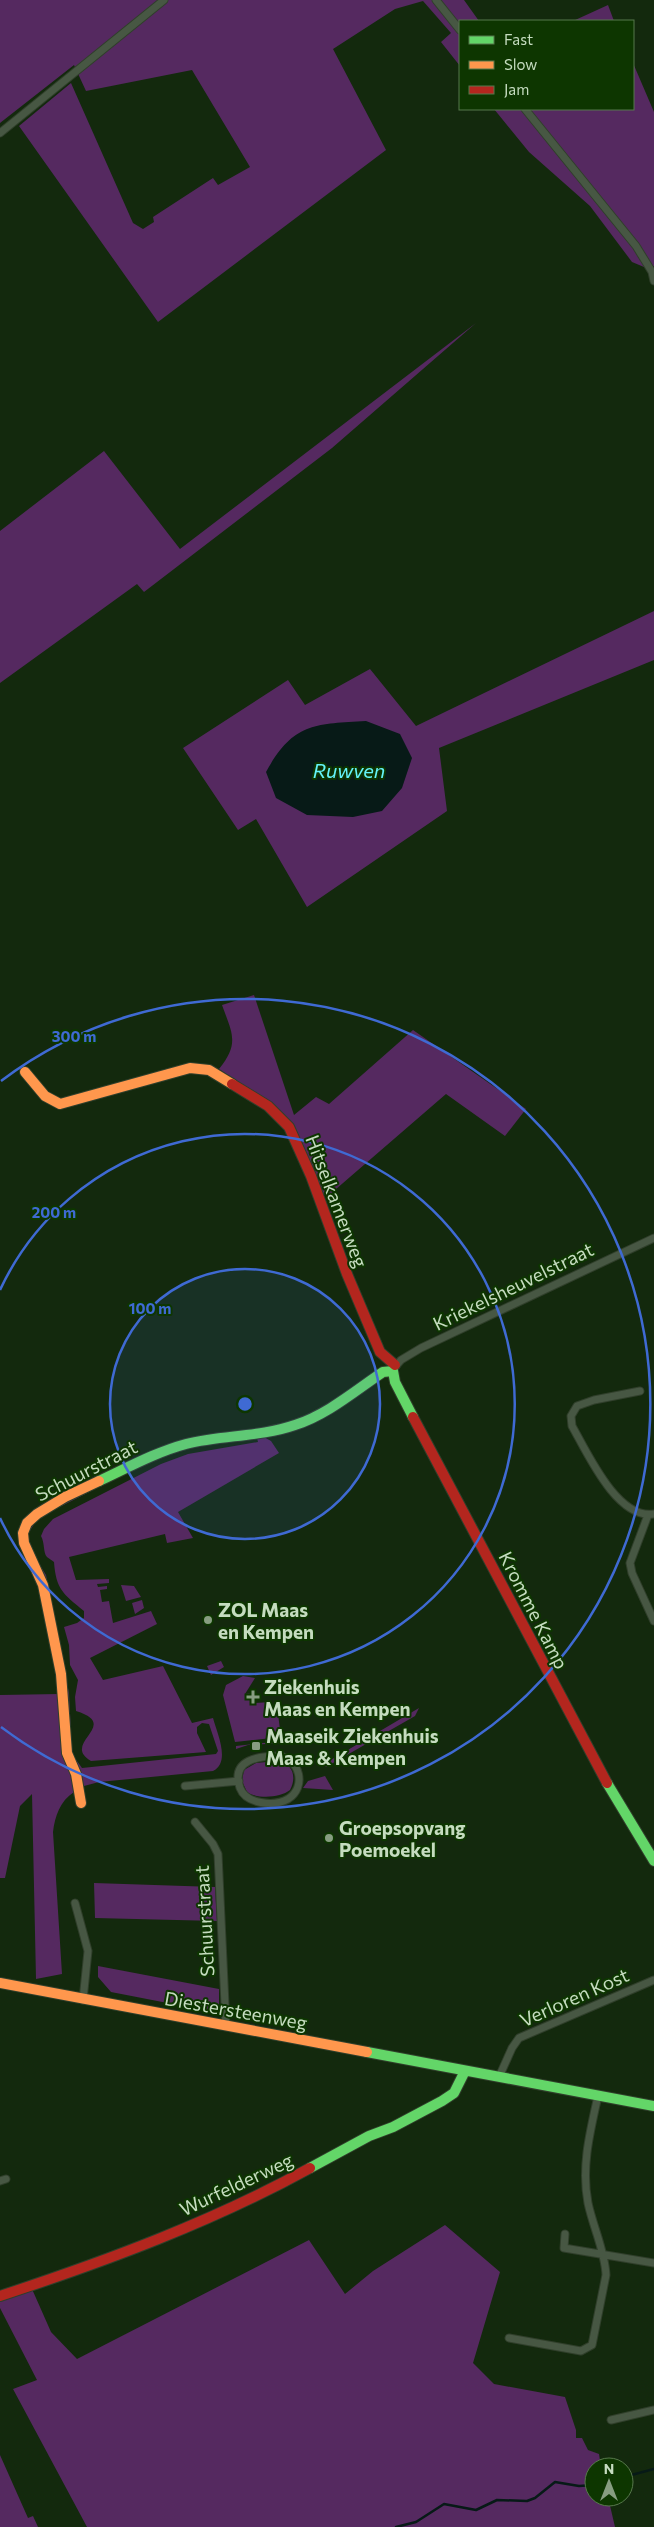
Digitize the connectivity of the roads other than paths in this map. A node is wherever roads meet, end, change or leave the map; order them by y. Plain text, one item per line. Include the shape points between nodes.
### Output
1 (164, 0) edge
2 (436, 0) edge
3 (459, 29) edge
4 (525, 110) edge
5 (0, 133) edge
6 (653, 271) edge
7 (654, 281) edge
8 (25, 1072) dead end
9 (654, 1238) edge
10 (394, 1368) junction
11 (640, 1391) dead end
12 (651, 1514) edge
13 (654, 1621) edge
14 (239, 1781) junction
15 (185, 1786) dead end
16 (81, 1803) dead end
17 (195, 1822) dead end
18 (654, 1861) edge
19 (76, 1903) dead end
20 (654, 1980) edge
21 (0, 1983) edge
22 (83, 2000) junction
23 (226, 2026) junction
24 (465, 2071) junction
25 (499, 2077) junction
26 (598, 2096) junction
27 (654, 2106) edge
28 (565, 2234) dead end
29 (602, 2253) junction
30 (654, 2263) edge
31 (0, 2296) edge
32 (509, 2338) dead end
33 (654, 2410) edge
34 (611, 2420) dead end

1 - 5 street
2 - 3 street
4 - 6 street
6 - 7 street
8 - 10 street, Hitselkamerweg via 45,1096 60,1104 190,1068 209,1070 268,1106 289,1127 380,1352
9 - 10 street, Kriekelsheuvelstraat via 421,1348
10 - 16 street, Schuurstraat via 329,1408 288,1428 187,1444 162,1452 65,1497 27,1523 24,1542 44,1585 61,1674 67,1752 76,1774
10 - 18 street, Kromme Kamp via 394,1382 544,1669 619,1808
11 - 12 street via 629,1391 577,1406 571,1416 572,1426 608,1489 620,1501
12 - 13 street via 630,1563
14 - 14 street via 243,1794 250,1800 279,1802 293,1794 299,1776 290,1759 259,1756 243,1765
14 - 15 street
17 - 23 street, Schuurstraat via 218,1854
19 - 22 street via 88,1952
20 - 25 street, Verloren Kost via 519,2038
21 - 22 street, Diestersteenweg
22 - 23 street, Diestersteenweg
23 - 24 street, Diestersteenweg
24 - 25 street, Diestersteenweg
24 - 31 street, Wurfelderweg via 460,2086 442,2101 393,2127 368,2136 276,2187 85,2268
25 - 26 street, Diestersteenweg
26 - 27 street, Diestersteenweg
26 - 29 street via 584,2175 588,2204
28 - 29 street via 564,2248
29 - 30 street
29 - 32 street via 606,2275 595,2337 587,2350
33 - 34 street

